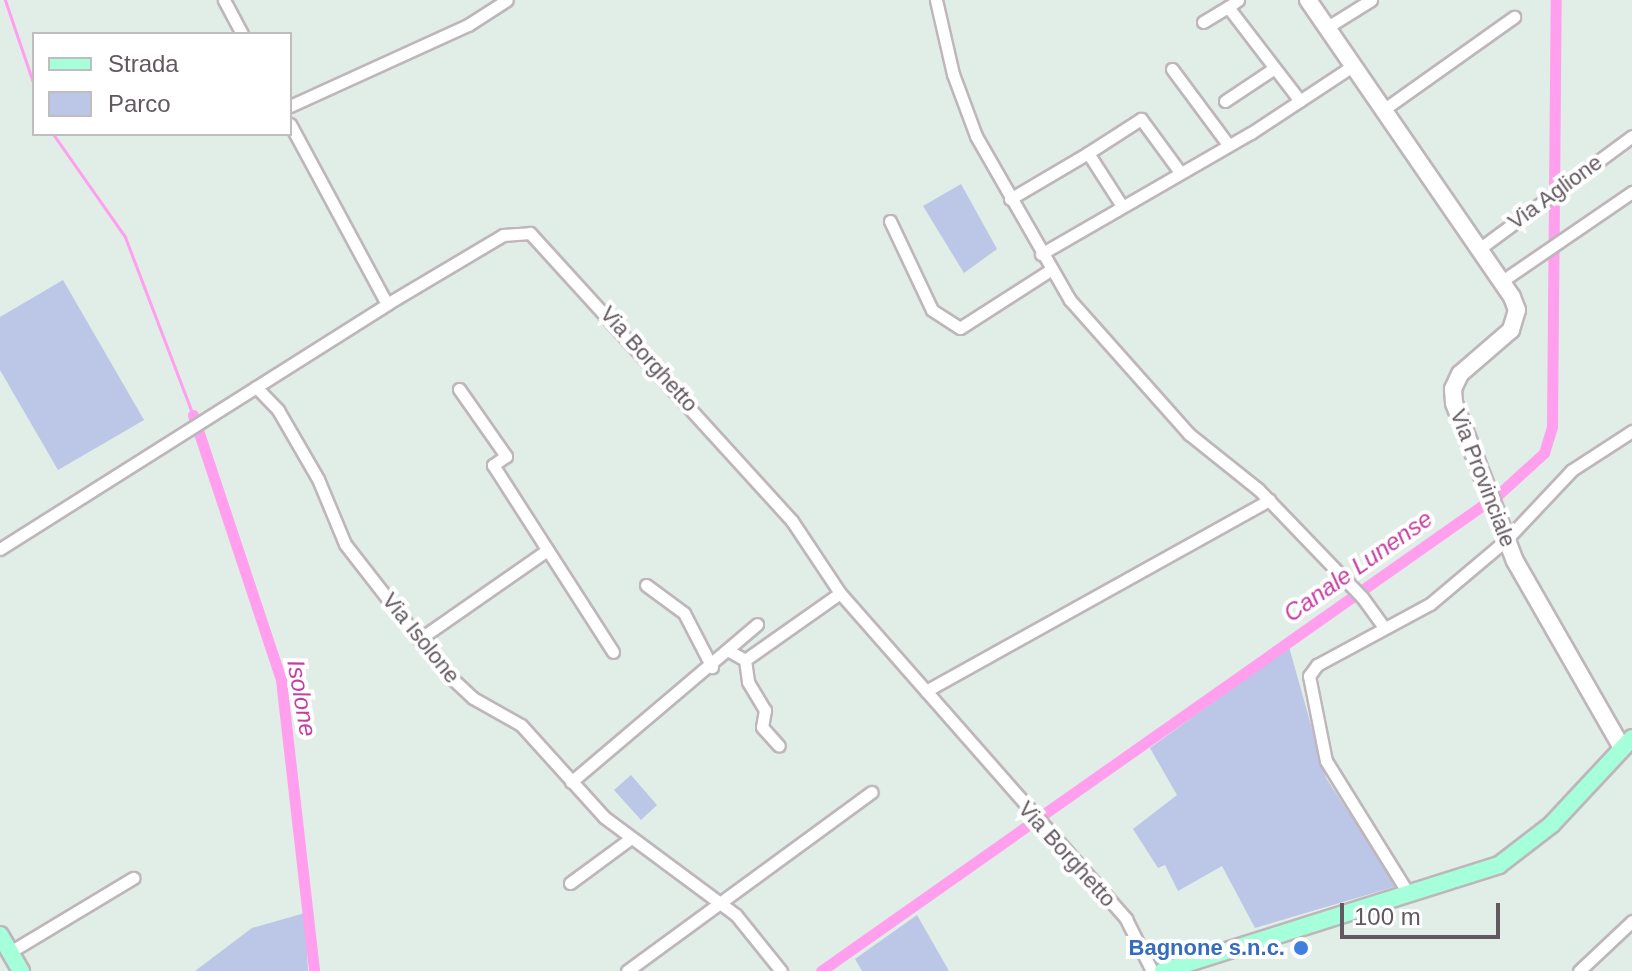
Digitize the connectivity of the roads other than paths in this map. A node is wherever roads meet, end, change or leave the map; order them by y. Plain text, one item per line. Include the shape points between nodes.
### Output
1 (224, 0) edge
2 (507, 0) edge
3 (936, 0) edge
4 (1308, 0) edge
5 (1371, 0) edge
6 (1233, 3) edge
7 (1514, 17) dead end
8 (1203, 22) dead end
9 (1326, 28) junction
10 (241, 32) edge
11 (1351, 67) junction
12 (1172, 69) dead end
13 (1273, 69) junction
14 (1225, 101) dead end
15 (1300, 101) junction
16 (292, 105) edge
17 (1383, 110) junction
18 (292, 128) edge
19 (1632, 136) edge
20 (1227, 143) junction
21 (1088, 153) junction
22 (1179, 171) junction
23 (1632, 192) edge
24 (1010, 199) junction
25 (1122, 206) junction
26 (890, 221) dead end
27 (1479, 249) junction
28 (1041, 254) junction
29 (1052, 269) junction
30 (1502, 281) junction
31 (387, 304) junction
32 (256, 387) junction
33 (459, 389) dead end
34 (1632, 431) edge
35 (1269, 500) junction
36 (1506, 540) junction
37 (0, 549) edge
38 (547, 550) junction
39 (646, 585) dead end
40 (840, 593) junction
41 (757, 624) dead end
42 (1384, 627) junction
43 (421, 638) junction
44 (729, 651) junction
45 (613, 652) dead end
46 (745, 660) junction
47 (712, 667) junction
48 (926, 691) junction
49 (1627, 743) edge
50 (779, 746) dead end
51 (571, 782) junction
52 (872, 792) dead end
53 (630, 839) junction
54 (133, 878) dead end
55 (570, 883) dead end
56 (1408, 893) junction
57 (718, 900) junction
58 (1632, 921) edge
59 (0, 935) edge
60 (10, 952) junction
61 (21, 971) edge
62 (627, 971) edge
63 (781, 971) edge
64 (1152, 971) edge
65 (1163, 971) edge
66 (1579, 971) edge

1 - 10 street
2 - 16 street via 468,25
3 - 24 street via 957,86 976,136
4 - 9 street, Via Provinciale
5 - 9 street
6 - 8 street
6 - 13 street
7 - 17 street
9 - 11 street, Via Provinciale
11 - 15 street
11 - 17 street, Via Provinciale
12 - 20 street
13 - 14 street
13 - 15 street
15 - 20 street
17 - 27 street, Via Provinciale
18 - 31 street
19 - 27 street, Via Aglione
20 - 22 street
21 - 22 street via 1141,119
21 - 24 street
21 - 25 street
22 - 25 street
23 - 30 street
24 - 28 street
25 - 28 street
26 - 29 street via 932,310 960,328
27 - 30 street, Via Provinciale
28 - 29 street
29 - 35 street via 1093,330 1180,424
30 - 36 street, Via Provinciale via 1516,320 1503,341 1460,374 1453,389
31 - 32 street, Via Borghetto
31 - 40 street, Via Borghetto via 503,235 535,236 792,521
32 - 37 street, Via Borghetto
32 - 43 street, Via Isolone via 278,410 318,479 345,544
33 - 38 street via 506,456 493,465
34 - 36 street via 1572,470
35 - 42 street
35 - 48 street
36 - 42 street via 1430,604
36 - 49 street, Via Provinciale
38 - 43 street
38 - 45 street
39 - 47 street via 684,613
40 - 46 street
40 - 48 street, Via Borghetto
41 - 44 street
42 - 56 street via 1317,665 1307,685 1326,761
43 - 51 street, Via Isolone via 461,688 521,725
44 - 46 street
44 - 47 street
46 - 50 street via 748,682 765,710 762,727
47 - 51 street
48 - 64 street, Via Borghetto via 1126,919
49 - 56 main road via 1529,845 1499,865
51 - 53 street, Via Isolone
52 - 57 street
53 - 55 street
53 - 57 street, Via Isolone
54 - 60 street
56 - 65 main road
57 - 62 street
57 - 63 street, Via Isolone
58 - 66 street
59 - 60 main road
60 - 61 main road

